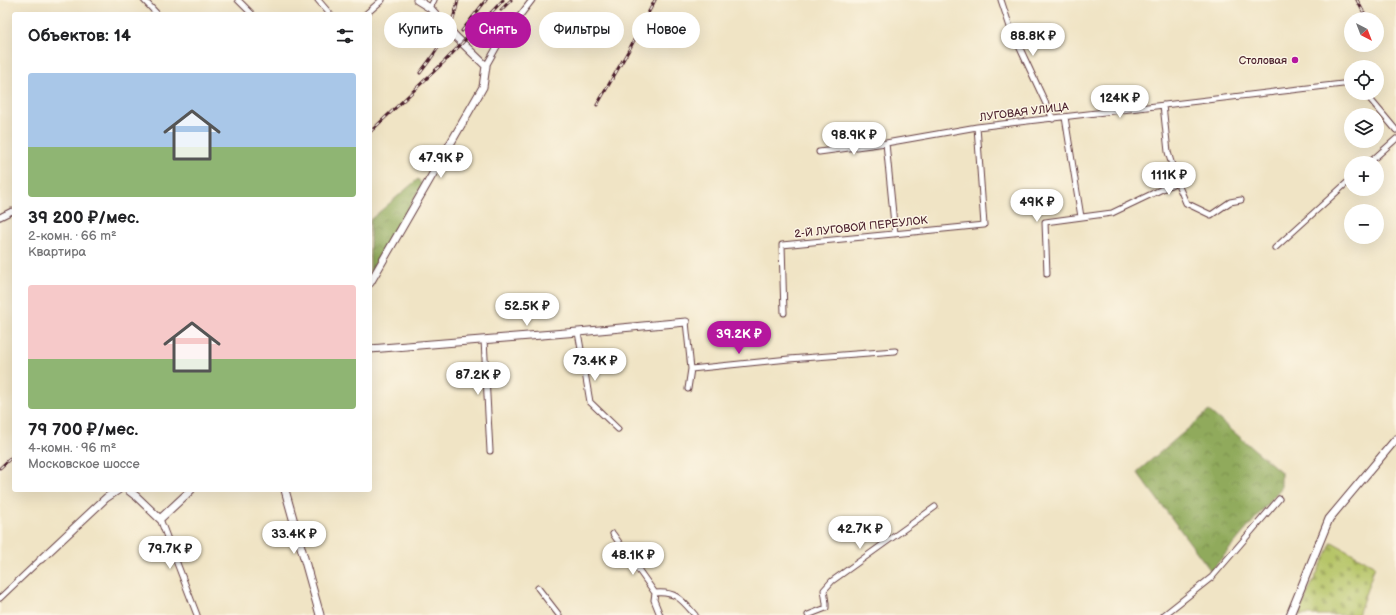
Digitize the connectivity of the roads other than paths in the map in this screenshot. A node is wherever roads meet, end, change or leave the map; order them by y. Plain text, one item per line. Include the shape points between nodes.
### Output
1 (144, 0) edge
2 (155, 0) edge
3 (238, 0) edge
4 (318, 0) edge
5 (382, 0) edge
6 (417, 0) edge
7 (434, 0) edge
8 (532, 0) edge
9 (1001, 0) edge
10 (149, 5) junction
11 (430, 8) junction
12 (155, 12) edge
13 (250, 12) edge
14 (328, 12) edge
15 (368, 12) edge
16 (486, 66) junction
17 (1344, 85) edge
18 (1371, 100) edge
19 (1163, 105) junction
20 (1065, 117) junction
21 (1053, 119) junction
22 (977, 127) junction
23 (1396, 130) edge
24 (1396, 139) edge
25 (886, 143) junction
26 (819, 152) dead end
27 (1377, 156) edge
28 (1177, 182) junction
29 (1344, 185) edge
30 (1241, 200) dead end
31 (12, 211) edge
32 (0, 217) edge
33 (1081, 217) junction
34 (895, 234) junction
35 (1275, 248) dead end
36 (1047, 274) dead end
37 (372, 280) edge
38 (784, 313) dead end
39 (686, 322) joint
40 (578, 332) junction
41 (484, 340) junction
42 (372, 349) edge
43 (895, 351) dead end
44 (692, 369) junction
45 (688, 389) dead end
46 (618, 429) dead end
47 (1396, 439) edge
48 (490, 451) dead end
49 (115, 492) edge
50 (131, 492) edge
51 (189, 492) edge
52 (286, 492) edge
53 (1279, 499) dead end
54 (935, 507) dead end
55 (160, 519) junction
56 (613, 534) dead end
57 (41, 559) joint
58 (538, 588) dead end
59 (655, 593) junction
60 (0, 598) edge
61 (197, 615) edge
62 (320, 615) edge
63 (559, 615) edge
64 (660, 615) edge
65 (695, 615) edge
66 (808, 615) edge
67 (1164, 615) edge
68 (1290, 615) edge

1 - 10 street
2 - 10 street
3 - 13 street
4 - 14 street
5 - 15 street
6 - 11 street
7 - 11 street
8 - 16 street via 499,43
9 - 21 street via 1010,27
10 - 12 street
11 - 16 street
16 - 37 street via 483,87
17 - 19 street, ЛУГОВАЯ УЛИЦА
18 - 23 street
19 - 20 street, ЛУГОВАЯ УЛИЦА
19 - 28 street via 1168,152
20 - 21 street, ЛУГОВАЯ УЛИЦА
20 - 33 street
21 - 22 street, ЛУГОВАЯ УЛИЦА
22 - 25 street, ЛУГОВАЯ УЛИЦА
22 - 34 street, 2-Й ЛУГОВОЙ ПЕРЕУЛОК via 984,225
24 - 27 street
25 - 26 street, ЛУГОВАЯ УЛИЦА
25 - 34 street
28 - 30 street via 1186,203 1211,215 1230,202
28 - 33 street via 1112,213
29 - 35 street
31 - 32 street
33 - 36 street via 1045,222
34 - 38 street, 2-Й ЛУГОВОЙ ПЕРЕУЛОК via 782,245
39 - 40 street
39 - 44 street
40 - 41 street
40 - 46 street via 590,402
41 - 42 street
41 - 48 street
43 - 44 street
44 - 45 street
47 - 68 street via 1329,519
49 - 57 street
50 - 55 street
51 - 55 street
52 - 62 street
53 - 67 street via 1212,577
54 - 66 street via 832,581 824,590 826,608
55 - 61 street
56 - 59 street
57 - 60 street
58 - 63 street
59 - 64 street via 654,600
59 - 65 street via 667,592 682,600

